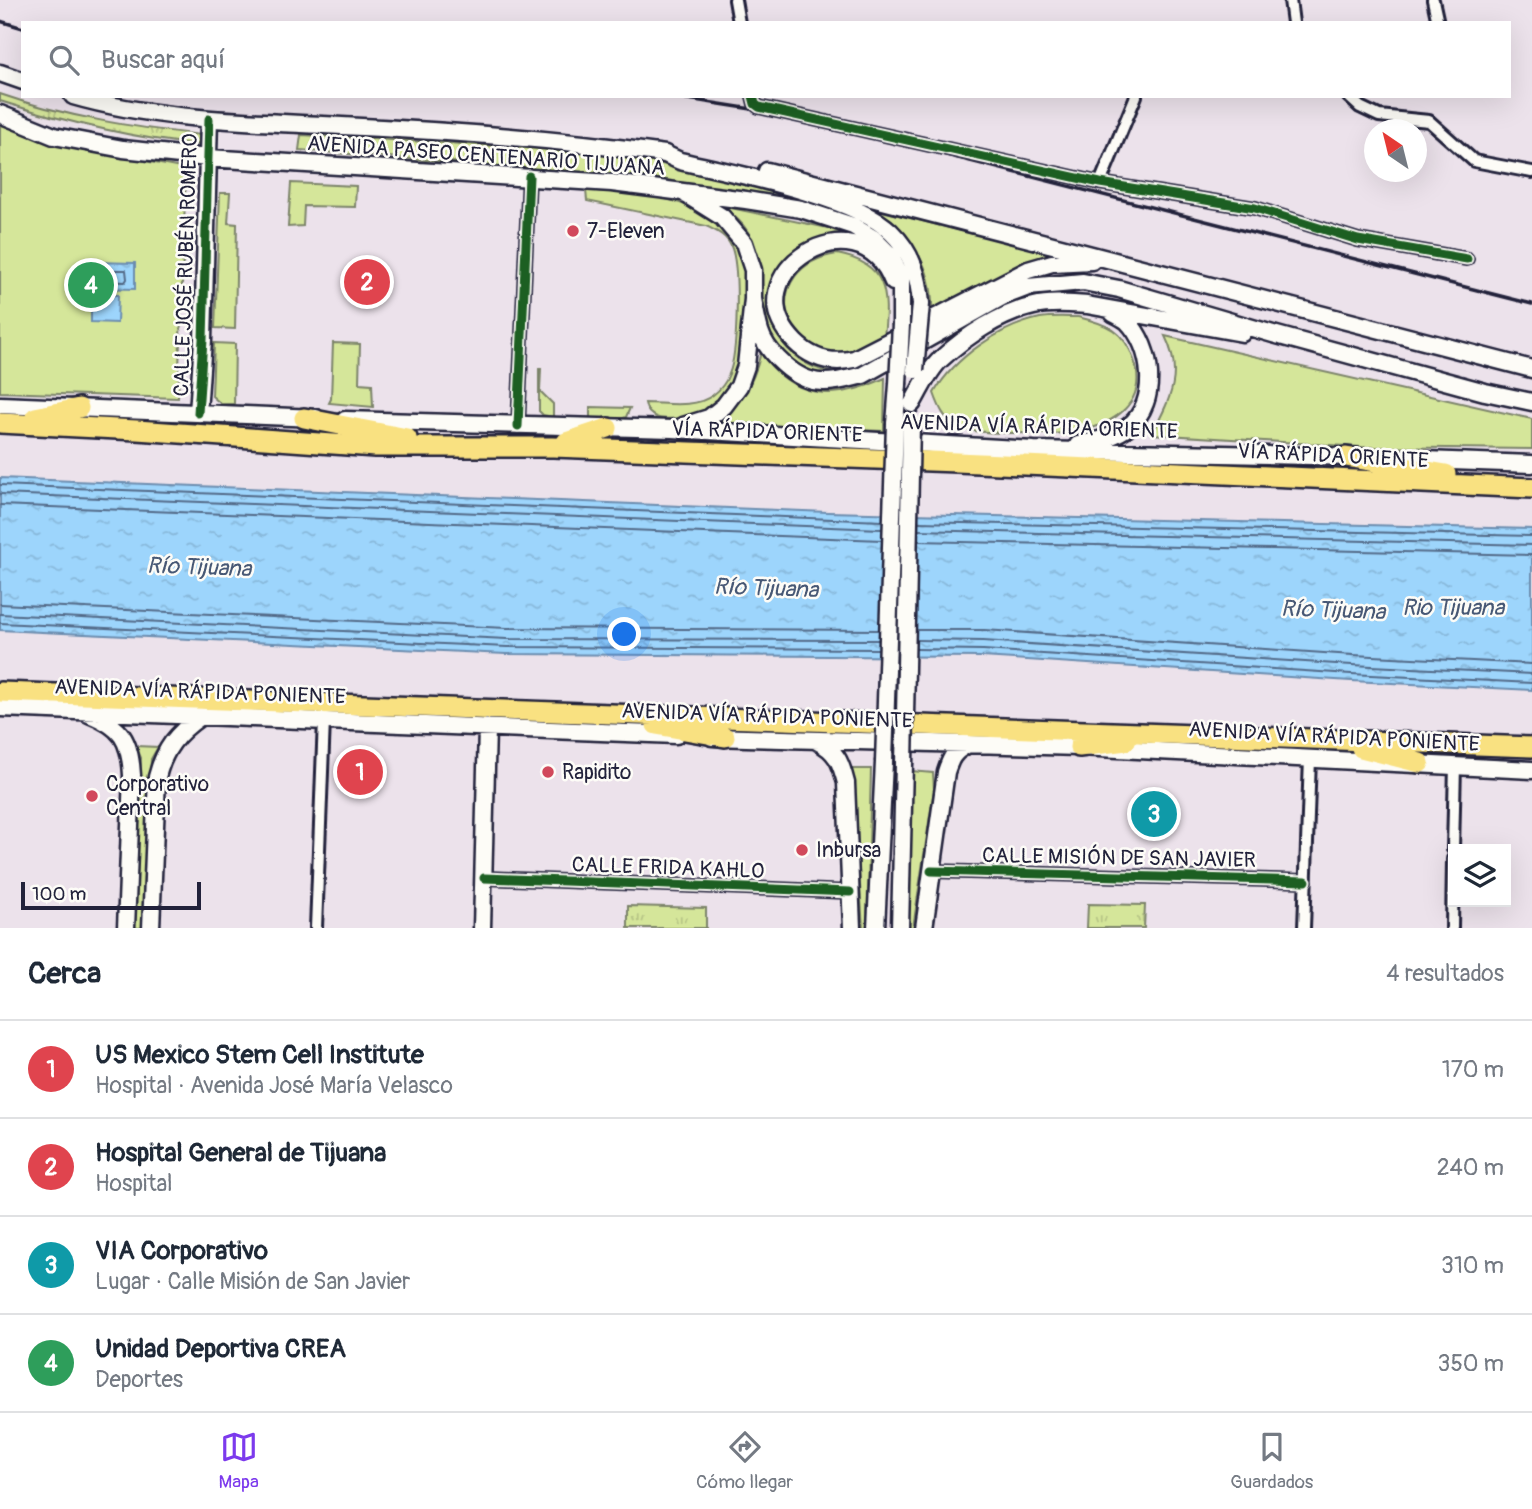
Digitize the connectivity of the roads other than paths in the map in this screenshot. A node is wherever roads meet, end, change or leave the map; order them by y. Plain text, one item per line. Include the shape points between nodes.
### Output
1 (735, 0) edge
2 (1290, 0) edge
3 (1433, 0) edge
4 (739, 21) edge
5 (1293, 21) edge
6 (1438, 21) edge
7 (0, 73) edge
8 (21, 79) edge
9 (82, 98) edge
10 (1135, 98) edge
11 (1350, 98) edge
12 (753, 99) edge
13 (0, 114) edge
14 (209, 119) junction
15 (665, 154) junction
16 (208, 158) junction
17 (1532, 172) edge
18 (529, 176) junction
19 (1100, 183) junction
20 (682, 191) junction
21 (1467, 259) dead end
22 (1105, 260) junction
23 (753, 299) junction
24 (902, 306) junction
25 (1105, 309) junction
26 (1273, 334) junction
27 (1532, 369) edge
28 (1532, 402) edge
29 (912, 404) junction
30 (0, 405) edge
31 (79, 408) junction
32 (198, 413) junction
33 (304, 418) junction
34 (0, 422) edge
35 (903, 425) junction
36 (518, 426) junction
37 (608, 428) junction
38 (673, 429) junction
39 (449, 447) junction
40 (553, 447) junction
41 (1034, 450) junction
42 (1346, 457) junction
43 (1532, 464) edge
44 (1531, 488) edge
45 (0, 692) edge
46 (0, 708) edge
47 (80, 710) junction
48 (593, 713) junction
49 (200, 717) junction
50 (324, 720) junction
51 (487, 728) junction
52 (1184, 734) junction
53 (725, 737) junction
54 (1323, 738) junction
55 (815, 740) junction
56 (965, 746) junction
57 (1079, 747) junction
58 (1532, 747) edge
59 (1310, 758) junction
60 (1420, 763) junction
61 (1455, 765) junction
62 (1532, 770) edge
63 (1453, 844) edge
64 (931, 871) junction
65 (484, 878) junction
66 (1306, 881) junction
67 (850, 892) junction
68 (1452, 907) edge
69 (126, 928) edge
70 (151, 928) edge
71 (316, 928) edge
72 (482, 928) edge
73 (852, 928) edge
74 (876, 928) edge
75 (900, 928) edge
76 (924, 928) edge
77 (1304, 928) edge
78 (1452, 928) edge

1 - 4 street
2 - 5 street
3 - 6 street
7 - 8 main road
9 - 14 main road, AVENIDA PASEO CENTENARIO TIJUANA
10 - 19 street
11 - 17 street via 1379,116 1429,121 1474,160
12 - 19 street via 760,107
13 - 16 main road, AVENIDA PASEO CENTENARIO TIJUANA via 54,136 89,144
14 - 15 main road, AVENIDA PASEO CENTENARIO TIJUANA via 550,139
14 - 16 main road, CALLE JOSÉ RUBÉN ROMERO
15 - 22 main road via 685,154 873,197
15 - 29 main road, AVENIDA PASEO CENTENARIO TIJUANA, bridge via 849,206 891,231 912,262 921,304
16 - 18 main road, AVENIDA PASEO CENTENARIO TIJUANA
16 - 32 main road, CALLE JOSÉ RUBÉN ROMERO
18 - 20 main road, AVENIDA PASEO CENTENARIO TIJUANA
18 - 36 street
19 - 21 street via 1255,208 1359,240
20 - 23 main road via 722,217 744,243 753,270
20 - 24 main road, AVENIDA PASEO CENTENARIO TIJUANA via 801,209 853,226 891,256 901,277
22 - 24 main road via 1052,263 1028,270 843,362 821,359 797,345 782,324 777,298 786,271 807,250 848,243 865,248 879,260 890,274
22 - 27 main road
23 - 26 main road via 761,334 773,353 796,376 816,382 863,375 1002,297 1061,282 1119,289
23 - 38 main road via 746,366 739,386 709,418
24 - 35 main road, AVENIDA PASEO CENTENARIO TIJUANA, bridge via 898,384
25 - 26 main road via 1230,332
25 - 29 main road via 1044,305 1006,316 940,360
25 - 41 main road via 1126,320 1147,358 1149,391 1138,416 1107,438
26 - 28 main road
29 - 35 main road, AVENIDA PASEO CENTENARIO TIJUANA
30 - 31 main road, AVENIDA VÍA RÁPIDA ORIENTE
31 - 32 main road, AVENIDA VÍA RÁPIDA ORIENTE
31 - 34 highway
32 - 33 main road, AVENIDA VÍA RÁPIDA ORIENTE
33 - 36 main road, AVENIDA VÍA RÁPIDA ORIENTE
33 - 39 highway
34 - 39 highway, VÍA RÁPIDA ORIENTE via 375,447
35 - 74 main road, bridge
35 - 75 main road, bridge
36 - 37 main road, AVENIDA VÍA RÁPIDA ORIENTE
37 - 38 main road, AVENIDA VÍA RÁPIDA ORIENTE
37 - 40 highway
38 - 41 main road, AVENIDA VÍA RÁPIDA ORIENTE
39 - 40 highway, VÍA RÁPIDA ORIENTE
40 - 44 highway, VÍA RÁPIDA ORIENTE
41 - 42 main road, AVENIDA VÍA RÁPIDA ORIENTE
42 - 43 main road, AVENIDA VÍA RÁPIDA ORIENTE
42 - 44 highway
45 - 48 highway, AVENIDA VÍA RÁPIDA PONIENTE
46 - 47 main road, AVENIDA VÍA RÁPIDA PONIENTE
47 - 49 main road, AVENIDA VÍA RÁPIDA PONIENTE
47 - 69 main road via 113,726 130,752
48 - 52 highway, AVENIDA VÍA RÁPIDA PONIENTE
48 - 53 highway
49 - 50 main road, AVENIDA VÍA RÁPIDA PONIENTE
49 - 70 main road via 174,737 157,777
50 - 51 main road, AVENIDA VÍA RÁPIDA PONIENTE
50 - 71 street
51 - 53 main road, AVENIDA VÍA RÁPIDA PONIENTE
51 - 65 main road
52 - 54 highway, AVENIDA VÍA RÁPIDA PONIENTE
52 - 57 highway
53 - 55 main road, AVENIDA VÍA RÁPIDA PONIENTE
54 - 58 highway, AVENIDA VÍA RÁPIDA PONIENTE
54 - 60 highway
55 - 56 main road, AVENIDA VÍA RÁPIDA PONIENTE
55 - 67 main road via 841,762 846,783
56 - 57 main road, AVENIDA VÍA RÁPIDA PONIENTE
56 - 64 main road via 950,759 946,772
57 - 59 main road, AVENIDA VÍA RÁPIDA PONIENTE
59 - 60 main road, AVENIDA VÍA RÁPIDA PONIENTE
59 - 66 street
60 - 61 main road, AVENIDA VÍA RÁPIDA PONIENTE
61 - 62 main road, AVENIDA VÍA RÁPIDA PONIENTE
61 - 63 street
64 - 66 street, CALLE MISIÓN DE SAN JAVIER
64 - 76 main road
65 - 67 street, CALLE FRIDA KAHLO
65 - 72 main road
66 - 77 street
67 - 73 main road
68 - 78 street

